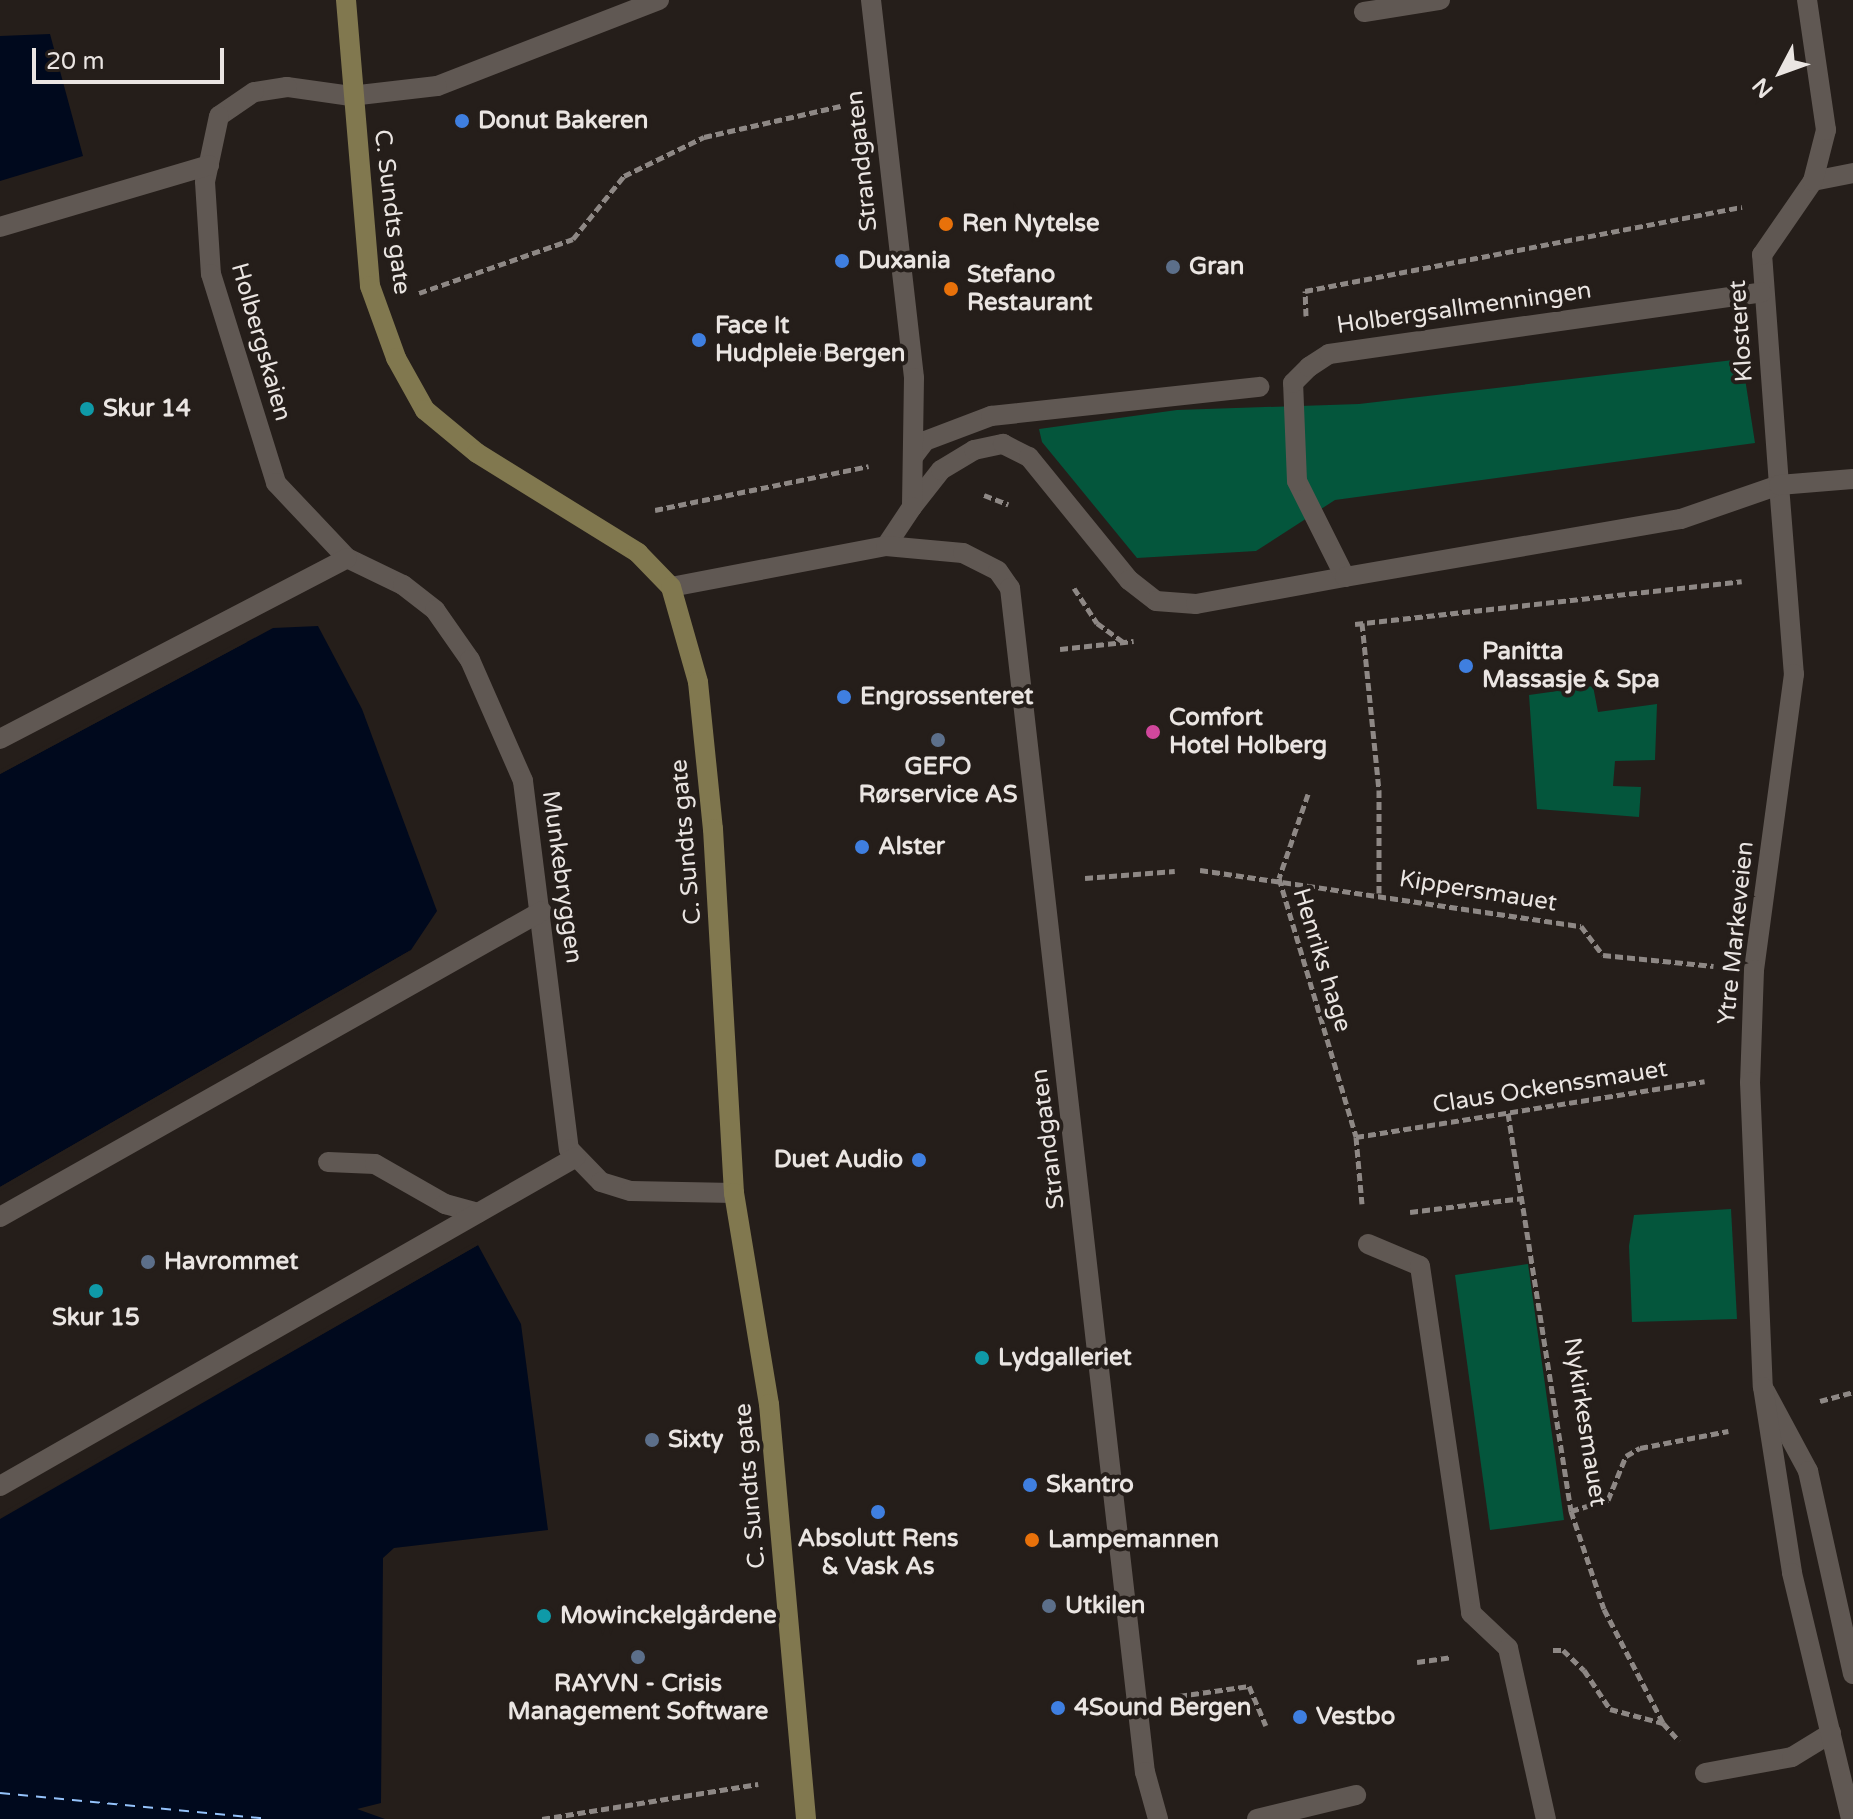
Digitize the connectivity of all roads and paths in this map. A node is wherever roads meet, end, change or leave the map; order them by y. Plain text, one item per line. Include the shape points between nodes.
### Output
1 (346, 0) edge
2 (659, 0) edge
3 (871, 0) edge
4 (1440, 0) edge
5 (1807, 0) edge
6 (1364, 12) dead end
7 (351, 96) junction
8 (882, 105) junction
9 (209, 165) junction
10 (1853, 173) edge
11 (1813, 181) junction
12 (1730, 210) dead end
13 (0, 227) edge
14 (1305, 291) dead end
15 (1762, 292) junction
16 (378, 308) junction
17 (909, 343) junction
18 (757, 344) dead end
19 (1259, 387) dead end
20 (913, 457) junction
21 (1853, 479) edge
22 (276, 483) joint
23 (1779, 485) junction
24 (912, 507) junction
25 (589, 523) junction
26 (886, 546) junction
27 (347, 558) junction
28 (1345, 577) junction
29 (1787, 577) junction
30 (671, 587) junction
31 (1363, 623) junction
32 (1124, 642) dead end
33 (1019, 654) junction
34 (0, 739) edge
35 (1308, 794) dead end
36 (1200, 870) dead end
37 (1175, 871) dead end
38 (1279, 878) junction
39 (1127, 879) dead end
40 (1379, 893) junction
41 (542, 911) junction
42 (1754, 970) junction
43 (1750, 1082) junction
44 (1508, 1113) junction
45 (1356, 1137) junction
46 (576, 1157) junction
47 (328, 1162) dead end
48 (734, 1193) junction
49 (1523, 1198) junction
50 (1453, 1208) dead end
51 (478, 1213) junction
52 (1363, 1216) dead end
53 (0, 1217) edge
54 (1368, 1244) dead end
55 (1763, 1387) junction
56 (1768, 1425) junction
57 (0, 1486) edge
58 (1571, 1511) junction
59 (1853, 1604) edge
60 (1843, 1623) junction
61 (1563, 1650) dead end
62 (1853, 1674) edge
63 (1139, 1701) junction
64 (1640, 1717) dead end
65 (1663, 1723) dead end
66 (1266, 1726) dead end
67 (1831, 1733) junction
68 (1705, 1773) dead end
69 (802, 1776) junction
70 (1356, 1795) dead end
71 (542, 1819) edge
72 (806, 1819) edge
73 (1158, 1819) edge
74 (1257, 1819) edge
75 (1546, 1819) edge
76 (1851, 1819) edge

1 - 7 main road, C. Sundts gate
2 - 7 street, Holbergskaien via 437,86
3 - 8 street, Strandgaten
4 - 6 street
5 - 11 street, Klosteret via 1826,130
7 - 9 street, Holbergskaien via 287,87 254,92 219,116
7 - 16 main road, C. Sundts gate
8 - 16 path via 833,106 704,137 624,176 573,239
8 - 17 street, Strandgaten
9 - 13 street
9 - 22 street, Holbergskaien via 211,274
10 - 11 street
11 - 15 street, Klosteret via 1762,255
12 - 14 path, Holbergsallmenningen
15 - 23 street, Klosteret
15 - 28 street, Holbergsallmenningen via 1329,354 1309,367 1293,383 1297,481
16 - 25 main road, C. Sundts gate via 425,410 477,453
17 - 18 path via 758,361
17 - 20 street, Strandgaten
19 - 20 street via 991,416 925,441
20 - 24 street, Strandgaten
20 - 25 path
21 - 23 street
22 - 27 street, Munkebryggen
23 - 28 street via 1681,519
23 - 29 street, Ytre Markeveien
24 - 26 street
24 - 28 street via 941,470 974,450 1003,444 1029,457 1129,580 1156,601 1196,604
25 - 30 main road, C. Sundts gate via 638,553
26 - 30 street
26 - 33 street, Strandgaten via 963,553 998,571 1010,588
27 - 34 street
27 - 41 street, Munkebryggen via 403,585 435,610 470,660 523,781
28 - 31 path
29 - 31 path
29 - 42 street, Ytre Markeveien via 1794,674
30 - 48 main road, C. Sundts gate via 698,682 712,815
31 - 40 path via 1379,790
32 - 33 path
33 - 63 street, Strandgaten
35 - 38 path, Henriks hage
36 - 38 path, Kippersmauet
37 - 39 path
38 - 40 path, Kippersmauet
38 - 45 path, Henriks hage
40 - 42 path, Kippersmauet via 1581,926 1603,955
41 - 46 street, Munkebryggen via 569,1149
41 - 53 street
42 - 43 street, Ytre Markeveien
43 - 44 path, Claus Ockenssmauet via 1701,1081
43 - 55 street, Ytre Markeveien
44 - 45 path, Claus Ockenssmauet
44 - 49 path, Nykirkesmauet
45 - 52 path, Henriks hage
46 - 48 street via 601,1182 631,1191
46 - 51 street
47 - 51 street via 375,1164 445,1204
48 - 69 main road, C. Sundts gate via 769,1404
49 - 50 path
49 - 58 path, Nykirkesmauet
51 - 57 street
54 - 75 street via 1420,1266 1471,1613 1508,1648
55 - 56 street, Ytre Markeveien
55 - 60 street, Ytre Markeveien via 1808,1471
56 - 58 path via 1640,1448 1626,1456 1608,1500
56 - 67 street, Ytre Markeveien via 1792,1573
58 - 65 path, Nykirkesmauet via 1604,1609
59 - 60 street
60 - 62 street, Ytre Markeveien
61 - 64 path via 1602,1691 1610,1709
63 - 66 path via 1249,1686
63 - 73 street, Strandgaten via 1145,1772
67 - 68 street via 1792,1757
67 - 76 street, Ytre Markeveien
69 - 71 path
69 - 72 main road, C. Sundts gate
70 - 74 street

